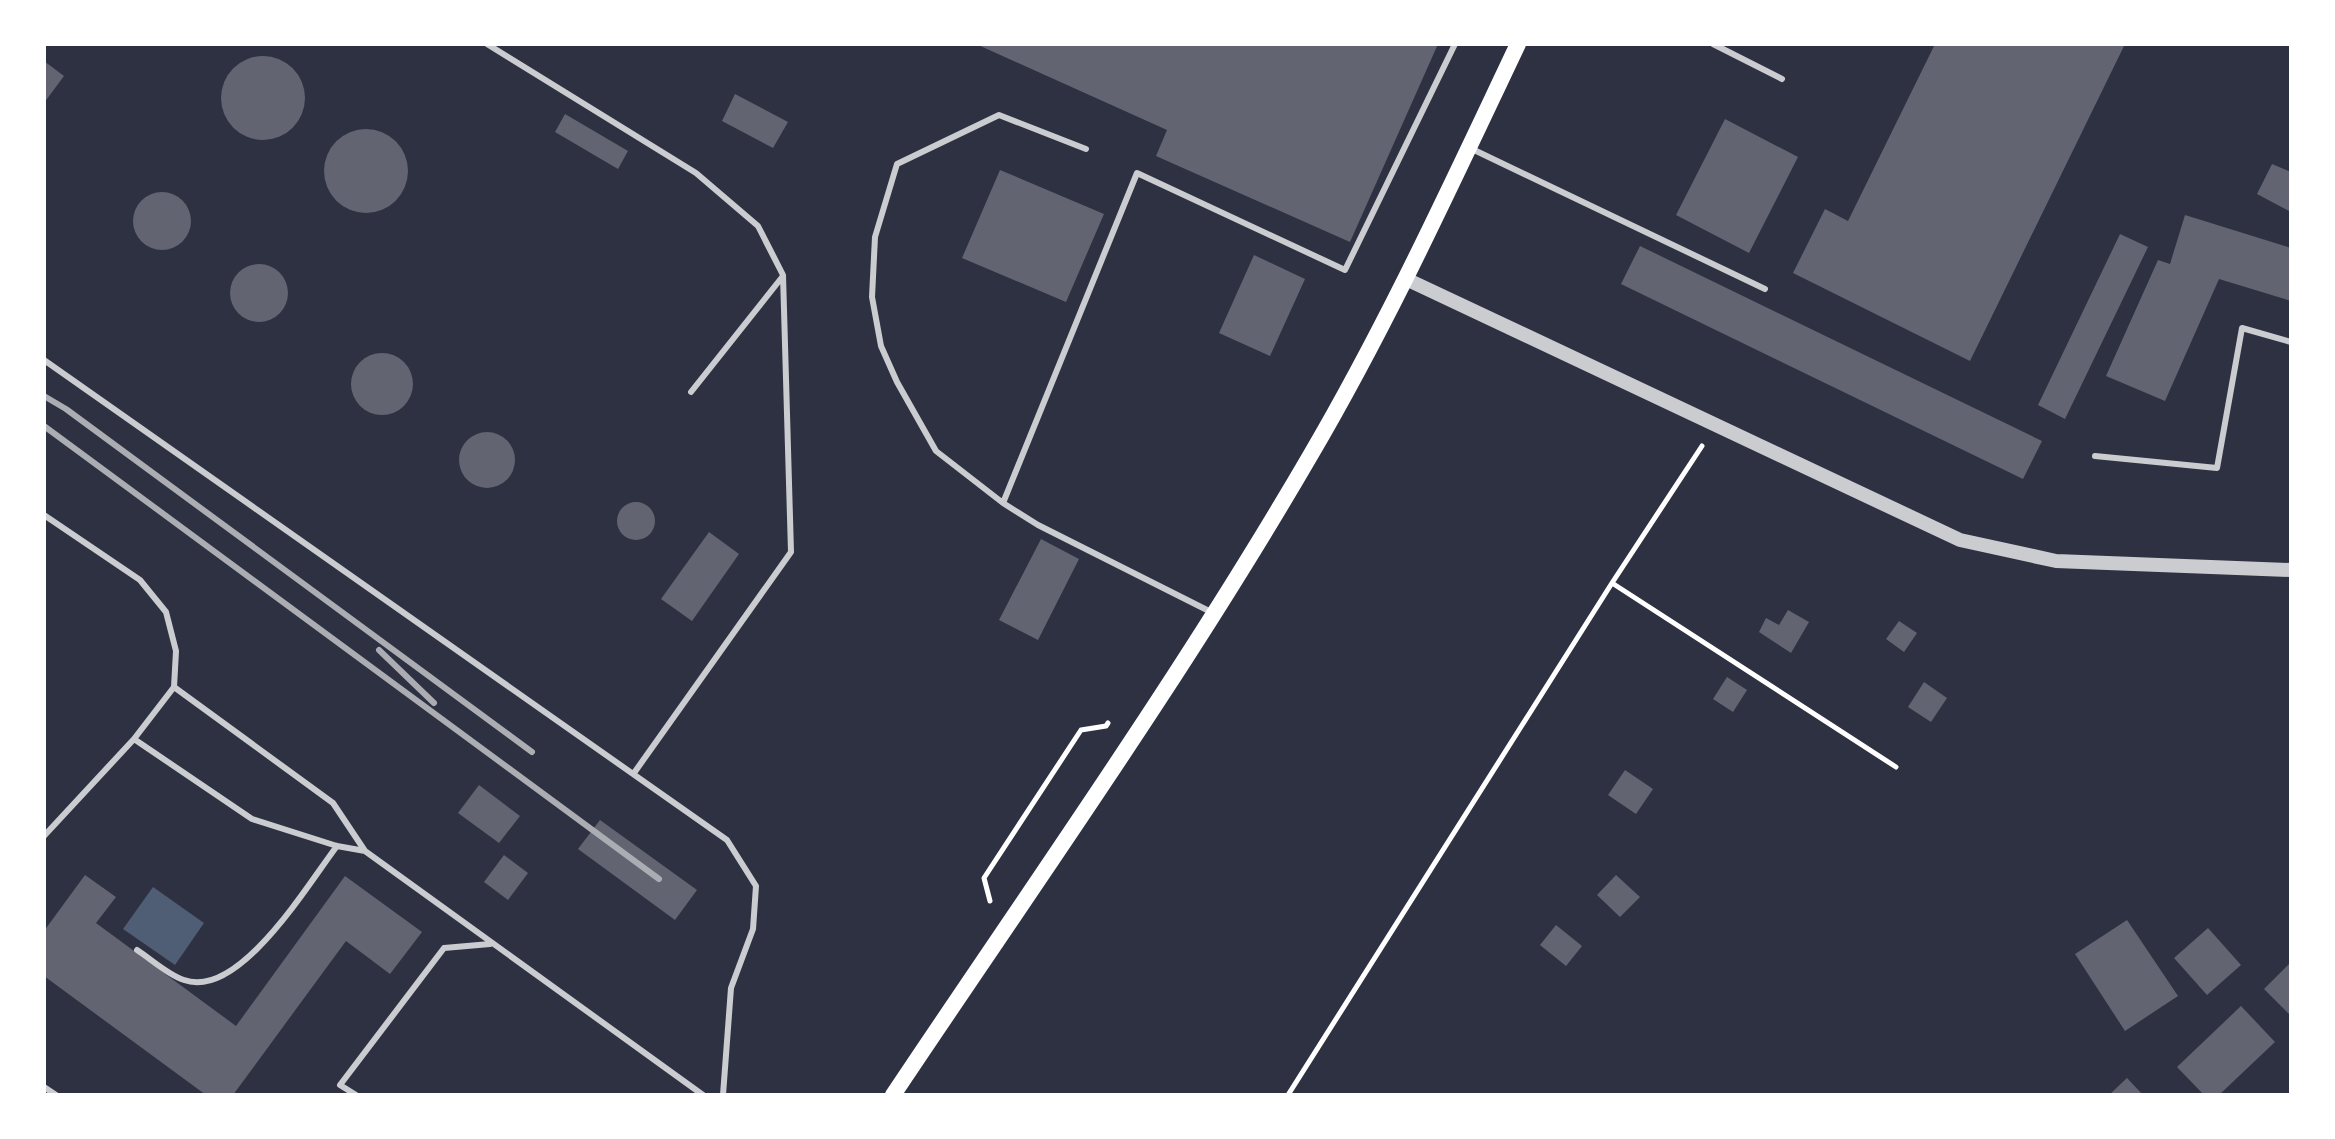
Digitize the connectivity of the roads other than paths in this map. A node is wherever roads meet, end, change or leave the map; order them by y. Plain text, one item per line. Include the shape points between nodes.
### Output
1 (487, 44) edge
2 (1455, 44) edge
3 (1518, 44) edge
4 (1713, 44) edge
5 (1782, 79) dead end
6 (1469, 147) junction
7 (1086, 149) dead end
8 (783, 275) junction
9 (1406, 279) junction
10 (1765, 289) dead end
11 (2291, 342) edge
12 (44, 360) edge
13 (691, 392) dead end
14 (2095, 456) dead end
15 (1003, 503) junction
16 (44, 515) edge
17 (2291, 570) edge
18 (1213, 613) junction
19 (174, 687) junction
20 (134, 739) junction
21 (634, 773) junction
22 (44, 836) edge
23 (337, 846) junction
24 (365, 851) junction
25 (492, 944) junction
26 (137, 950) dead end
27 (44, 1087) edge
28 (56, 1095) edge
29 (356, 1095) edge
30 (703, 1095) edge
31 (723, 1095) edge
32 (893, 1095) edge

1 - 8 lane via 696,173 758,226
2 - 15 lane via 1345,270 1137,173
3 - 6 main road
4 - 5 lane
6 - 9 main road
6 - 10 lane
7 - 15 lane via 999,115 897,164 875,237 872,297 881,346 897,382 936,451
8 - 13 lane
8 - 21 lane via 791,552
9 - 17 street via 1960,540 2056,561
9 - 18 main road via 1309,458
11 - 14 lane via 2242,328 2217,468
12 - 21 lane
15 - 18 lane
16 - 19 lane via 140,580 166,612 176,651
18 - 32 main road
19 - 20 lane
19 - 24 lane via 333,803
20 - 22 lane
20 - 23 lane via 252,819
21 - 31 lane via 727,840 756,886 753,929 731,988
23 - 24 lane
23 - 26 lane via 257,952 217,980 185,981
24 - 25 lane
25 - 29 lane via 444,948 340,1085
25 - 30 lane
27 - 28 lane

